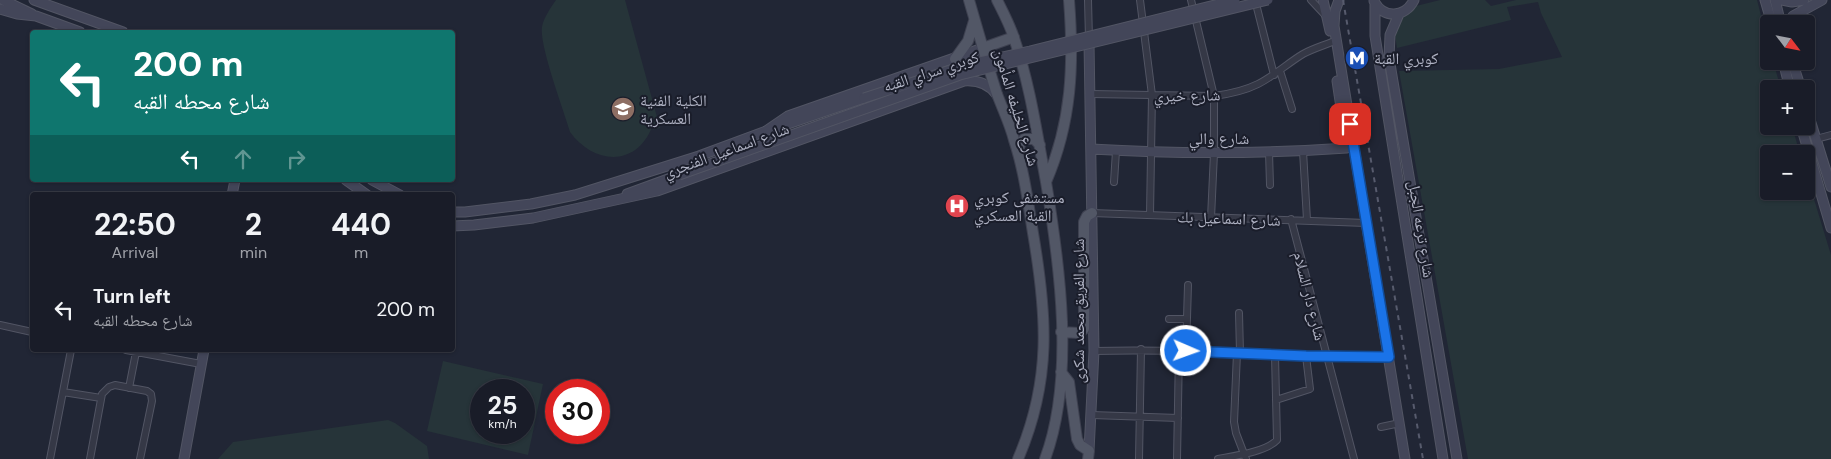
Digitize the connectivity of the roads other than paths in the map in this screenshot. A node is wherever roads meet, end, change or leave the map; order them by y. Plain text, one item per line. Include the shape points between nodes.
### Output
1 (2, 0) edge
2 (34, 0) edge
3 (969, 0) edge
4 (997, 0) edge
5 (1069, 0) edge
6 (1088, 0) edge
7 (1140, 0) edge
8 (1191, 0) edge
9 (1235, 0) edge
10 (1266, 0) edge
11 (1311, 0) edge
12 (1323, 0) edge
13 (1339, 0) edge
14 (1765, 0) edge
15 (1775, 0) edge
16 (1782, 0) edge
17 (1804, 0) edge
18 (1822, 0) edge
19 (1256, 1) edge
20 (1414, 1) edge
21 (1374, 2) edge
22 (0, 8) edge
23 (1399, 14) junction
24 (1769, 15) edge
25 (1779, 15) edge
26 (1795, 15) edge
27 (36, 16) junction
28 (1195, 18) junction
29 (1327, 19) junction
30 (974, 20) junction
31 (74, 30) edge
32 (117, 30) edge
33 (1145, 30) junction
34 (1014, 37) junction
35 (1089, 42) junction
36 (1332, 42) junction
37 (983, 48) junction
38 (955, 59) junction
39 (940, 64) junction
40 (1280, 71) junction
41 (1274, 75) junction
42 (949, 86) junction
43 (1090, 94) junction
44 (1152, 95) junction
45 (998, 96) junction
46 (1214, 96) junction
47 (1292, 109) dead end
48 (822, 112) junction
49 (1399, 116) junction
50 (1389, 118) junction
51 (827, 130) junction
52 (766, 131) junction
53 (1804, 135) edge
54 (1815, 135) edge
55 (1831, 135) edge
56 (1816, 139) junction
57 (1040, 145) junction
58 (1091, 149) junction
59 (1116, 151) junction
60 (1303, 151) junction
61 (1269, 152) junction
62 (1151, 153) junction
63 (1018, 154) junction
64 (1214, 154) junction
65 (349, 182) edge
66 (376, 182) edge
67 (1046, 182) junction
68 (1114, 182) dead end
69 (1270, 186) dead end
70 (1831, 188) edge
71 (363, 192) edge
72 (394, 192) edge
73 (613, 200) junction
74 (455, 212) edge
75 (1092, 213) junction
76 (1150, 215) junction
77 (1211, 218) junction
78 (1291, 219) junction
79 (1307, 220) junction
80 (1366, 223) junction
81 (455, 226) edge
82 (1831, 228) edge
83 (1188, 285) dead end
84 (1239, 313) dead end
85 (1169, 319) dead end
86 (1187, 319) junction
87 (0, 325) edge
88 (30, 332) edge
89 (1061, 332) junction
90 (1141, 349) junction
91 (1094, 350) junction
92 (1182, 351) junction
93 (71, 352) edge
94 (136, 352) joint
95 (204, 352) edge
96 (1440, 352) junction
97 (1239, 353) junction
98 (1426, 353) junction
99 (1275, 355) junction
100 (1306, 356) junction
101 (1326, 356) junction
102 (1389, 357) junction
103 (201, 364) junction
104 (1061, 372) junction
105 (129, 388) junction
106 (63, 392) junction
107 (101, 398) junction
108 (1276, 400) junction
109 (1092, 415) junction
110 (1140, 417) junction
111 (1178, 418) junction
112 (1400, 422) junction
113 (1381, 427) dead end
114 (1089, 455) edge
115 (1245, 456) edge
116 (50, 459) edge
117 (90, 459) edge
118 (140, 459) edge
119 (184, 459) edge
120 (1018, 459) edge
121 (1045, 459) edge
122 (1139, 459) edge
123 (1177, 459) edge
124 (1218, 459) edge
125 (1354, 459) edge
126 (1406, 459) edge
127 (1443, 459) edge
128 (1457, 459) edge

1 - 27 main road
2 - 32 main road
3 - 30 main road, شارع الخليفه المأمون
4 - 34 main road, شارع الخليفه المأمون
5 - 67 main road via 1072,43 1070,90 1059,145
6 - 35 street
7 - 33 street
8 - 28 street
9 - 48 main road, كوبري سراي القبه, bridge via 958,67
10 - 19 street
10 - 73 main road, كوبري سراي القبه, bridge via 960,75
11 - 29 street
12 - 29 main road
13 - 80 main road via 1334,26
14 - 24 main road
15 - 25 main road
16 - 17 main road
18 - 26 main road
19 - 28 street
19 - 41 street
20 - 23 main road
21 - 23 main road via 1385,13
21 - 50 main road, شارع ترعه الجبل via 1375,36
22 - 27 main road
23 - 49 main road, شارع ترعه الجبل via 1389,46
27 - 31 main road
28 - 33 street
28 - 46 street
29 - 36 main road
30 - 37 main road, شارع الخليفه المأمون
30 - 38 main road via 968,41
33 - 35 street
33 - 44 street
34 - 37 main road
34 - 57 main road, شارع الخليفه المأمون
35 - 43 main road, شارع الفريق محمد شكرى
36 - 40 street, شارع خيري via 1302,55
36 - 60 main road, شارع والي via 1347,148
37 - 38 main road, شارع اسماعيل الفنجري
37 - 45 main road, شارع الخليفه المأمون
38 - 39 main road, شارع اسماعيل الفنجري
39 - 42 main road via 950,73
39 - 52 main road, شارع اسماعيل الفنجري via 788,116
40 - 41 street, شارع خيري
40 - 47 street
41 - 46 street, شارع خيري via 1243,91
42 - 45 main road, شارع اسماعيل الفنجري via 977,81
42 - 51 main road, شارع اسماعيل الفنجري
43 - 44 street, شارع خيري
43 - 58 main road, شارع الفريق محمد شكرى
44 - 46 street, شارع خيري
44 - 62 street
45 - 63 main road, شارع الخليفه المأمون
46 - 64 street
48 - 51 main road via 821,122
48 - 52 main road, كوبري سراي القبه
49 - 50 main road
49 - 96 main road, شارع ترعه الجبل
50 - 98 main road, شارع ترعه الجبل
51 - 73 main road, شارع اسماعيل الفنجري via 657,191
52 - 74 main road, شارع اسماعيل الفنجري via 575,195 530,204
53 - 82 main road
54 - 56 main road
55 - 56 street
56 - 70 main road
57 - 63 main road via 1034,139 1024,139
57 - 67 main road, شارع الخليفه المأمون
58 - 59 main road, شارع والي
58 - 75 main road, شارع الفريق محمد شكرى
59 - 62 main road, شارع والي
59 - 68 street
60 - 61 main road, شارع والي
60 - 79 street
61 - 64 main road, شارع والي
61 - 69 street
62 - 64 main road, شارع والي
62 - 76 street
63 - 120 main road, شارع الخليفه المأمون via 1039,271 1045,345 1036,407
64 - 77 street
65 - 71 main road
66 - 72 main road
67 - 89 main road, شارع الخليفه المأمون via 1057,265
73 - 81 main road, شارع اسماعيل الفنجري via 532,218
75 - 76 street, شارع اسماعيل بك
75 - 89 main road via 1084,222 1084,329 1079,333
75 - 91 main road, شارع الفريق محمد شكرى
76 - 77 street, شارع اسماعيل بك
77 - 78 street, شارع اسماعيل بك
78 - 79 street, شارع اسماعيل بك
78 - 101 street, شارع دار السلام
79 - 80 street, شارع اسماعيل بك
80 - 102 main road
83 - 86 street
84 - 97 street
85 - 86 street
86 - 92 street
87 - 88 street
89 - 104 main road, شارع الخليفه المأمون
90 - 91 street
90 - 92 street
90 - 110 street
91 - 109 main road, شارع الفريق محمد شكرى
92 - 97 street
92 - 111 street
93 - 106 street
94 - 103 street
94 - 105 street
95 - 103 main road
96 - 98 main road
96 - 128 main road, شارع ترعه الجبل
97 - 99 street
97 - 115 street via 1234,422
98 - 127 main road, شارع ترعه الجبل
99 - 100 street
99 - 108 street
100 - 101 street
100 - 108 street via 1310,390
101 - 102 street
101 - 125 street, شارع دار السلام
102 - 112 main road
103 - 119 main road
104 - 114 main road via 1069,382 1077,439
104 - 121 main road, شارع الخليفه المأمون via 1057,414
105 - 107 street via 112,386 103,391
105 - 118 street via 147,391 152,399
106 - 107 street
106 - 116 street
107 - 117 street
108 - 115 street via 1277,440
109 - 110 street
109 - 114 main road, شارع الفريق محمد شكرى
110 - 111 street
110 - 122 street
111 - 123 street
112 - 113 street
112 - 126 main road
115 - 124 street

